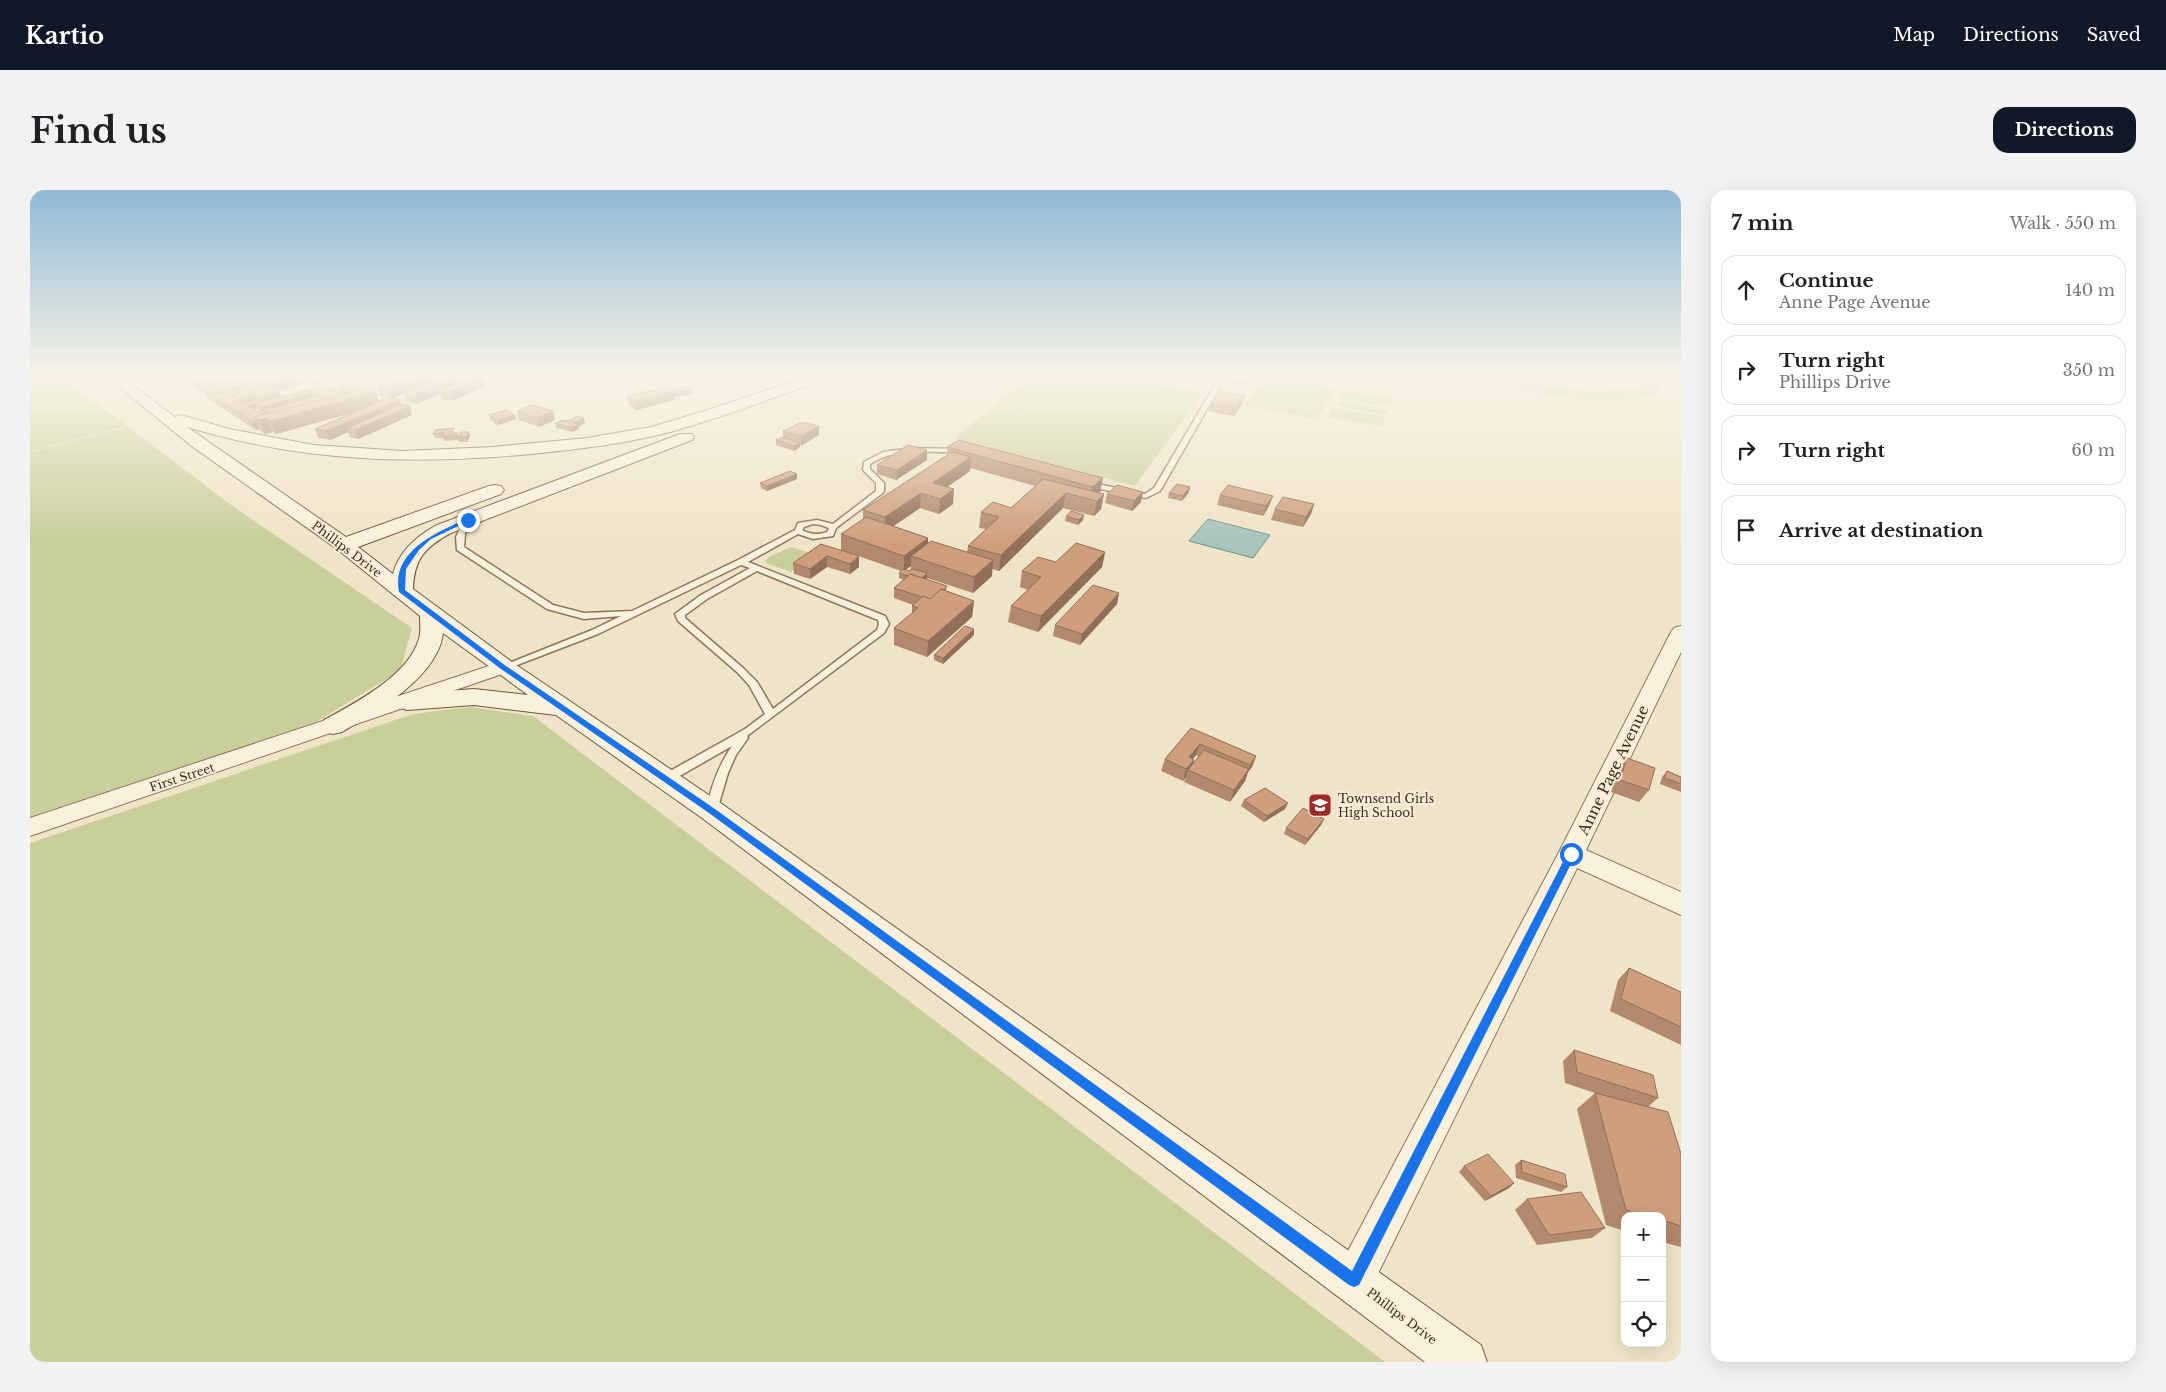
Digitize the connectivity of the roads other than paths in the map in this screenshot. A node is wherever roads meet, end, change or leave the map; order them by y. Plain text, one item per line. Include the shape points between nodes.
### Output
1 (185, 433) edge
2 (220, 433) edge
3 (638, 433) edge
4 (652, 433) edge
5 (680, 433) edge
6 (699, 433) edge
7 (1189, 433) edge
8 (199, 444) junction
9 (614, 447) junction
10 (970, 454) edge
11 (1083, 483) edge
12 (468, 520) junction
13 (833, 527) junction
14 (798, 531) junction
15 (344, 545) junction
16 (741, 562) junction
17 (757, 568) junction
18 (402, 591) junction
19 (636, 612) junction
20 (431, 614) junction
21 (1681, 632) edge
22 (504, 668) junction
23 (406, 702) junction
24 (562, 708) junction
25 (771, 715) junction
26 (333, 726) junction
27 (749, 731) junction
28 (667, 778) junction
29 (712, 811) junction
30 (30, 827) edge
31 (1571, 854) junction
32 (1681, 904) edge
33 (1354, 1280) junction
34 (1464, 1362) edge

1 - 8 main road, Phillips Drive
2 - 3 main road via 285,447 390,456 511,451
4 - 9 main road
5 - 9 main road
6 - 12 main road
7 - 11 lane via 1156,489 1146,496
8 - 9 main road via 289,462 399,467 528,459
8 - 15 main road, Phillips Drive
9 - 15 main road
10 - 13 lane via 922,450 871,458 866,463 867,470 880,483 880,492
12 - 18 main road via 429,538 417,549 403,569
12 - 19 lane via 458,542 460,548 550,607 584,616
13 - 14 lane via 826,522 814,521 801,525
13 - 14 lane via 830,534 816,538
14 - 16 lane
15 - 18 main road, Phillips Drive
16 - 17 lane
16 - 19 lane
17 - 25 lane via 680,614 681,619 746,677
17 - 25 lane via 882,618 884,624 881,631
18 - 20 main road, Phillips Drive
19 - 22 lane
20 - 22 main road, Phillips Drive
20 - 26 main road via 431,640 418,664 384,695
21 - 31 street, Anne Page Avenue
22 - 23 street, First Street
22 - 24 main road, Phillips Drive
23 - 24 main road via 474,697
23 - 26 street, First Street
24 - 28 main road, Phillips Drive
25 - 27 lane
26 - 30 street, First Street
27 - 28 lane
27 - 29 lane via 724,766
28 - 29 main road, Phillips Drive
29 - 33 main road, Phillips Drive
31 - 32 street
31 - 33 street, Anne Page Avenue
33 - 34 main road, Phillips Drive

